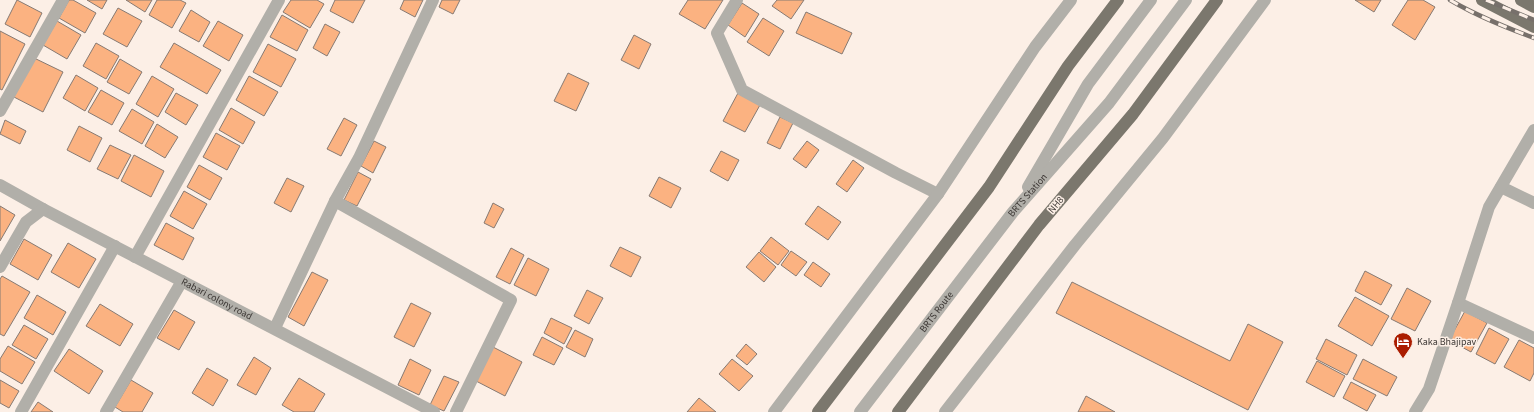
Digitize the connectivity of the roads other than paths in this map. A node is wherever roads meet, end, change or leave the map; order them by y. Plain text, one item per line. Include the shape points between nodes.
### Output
1 (63, 0) edge
2 (279, 0) edge
3 (433, 0) edge
4 (737, 0) edge
5 (1071, 0) edge
6 (1118, 0) edge
7 (1151, 0) edge
8 (1186, 0) edge
9 (1217, 0) edge
10 (1265, 0) edge
11 (1482, 0) edge
12 (1521, 0) edge
13 (1534, 7) edge
14 (1534, 27) edge
15 (0, 111) edge
16 (1534, 130) edge
17 (0, 185) edge
18 (1501, 187) junction
19 (938, 194) junction
20 (335, 201) junction
21 (1534, 203) edge
22 (43, 209) junction
23 (1013, 212) junction
24 (115, 246) junction
25 (136, 257) junction
26 (0, 267) edge
27 (182, 281) junction
28 (1458, 304) junction
29 (275, 328) junction
30 (1534, 338) edge
31 (21, 412) edge
32 (106, 412) edge
33 (434, 412) edge
34 (456, 412) edge
35 (774, 412) edge
36 (818, 412) edge
37 (860, 412) edge
38 (898, 412) edge
39 (945, 412) edge
40 (1415, 412) edge

1 - 15 street
2 - 25 street
3 - 20 street
4 - 19 street via 717,33 742,90
5 - 19 street via 1035,47
6 - 36 main road via 1068,66 989,187
7 - 23 street, BRTS Station via 1088,84
8 - 23 street, BRTS Station via 1109,103
9 - 38 main road, NH8 via 1133,114 1039,225
10 - 39 street via 1164,138 1075,244
11 - 14 main road
12 - 13 main road
16 - 18 street
17 - 22 street, Rabari colony road
18 - 21 street
18 - 28 street via 1489,206
19 - 35 street
20 - 29 street
20 - 34 street via 511,300
22 - 24 street, Rabari colony road
22 - 26 street via 26,222
23 - 37 street, BRTS Route
24 - 25 street, Rabari colony road
24 - 31 street
25 - 27 street, Rabari colony road
27 - 29 street, Rabari colony road
27 - 32 street
28 - 30 street
28 - 40 street via 1429,388
29 - 33 street, Rabari colony road

